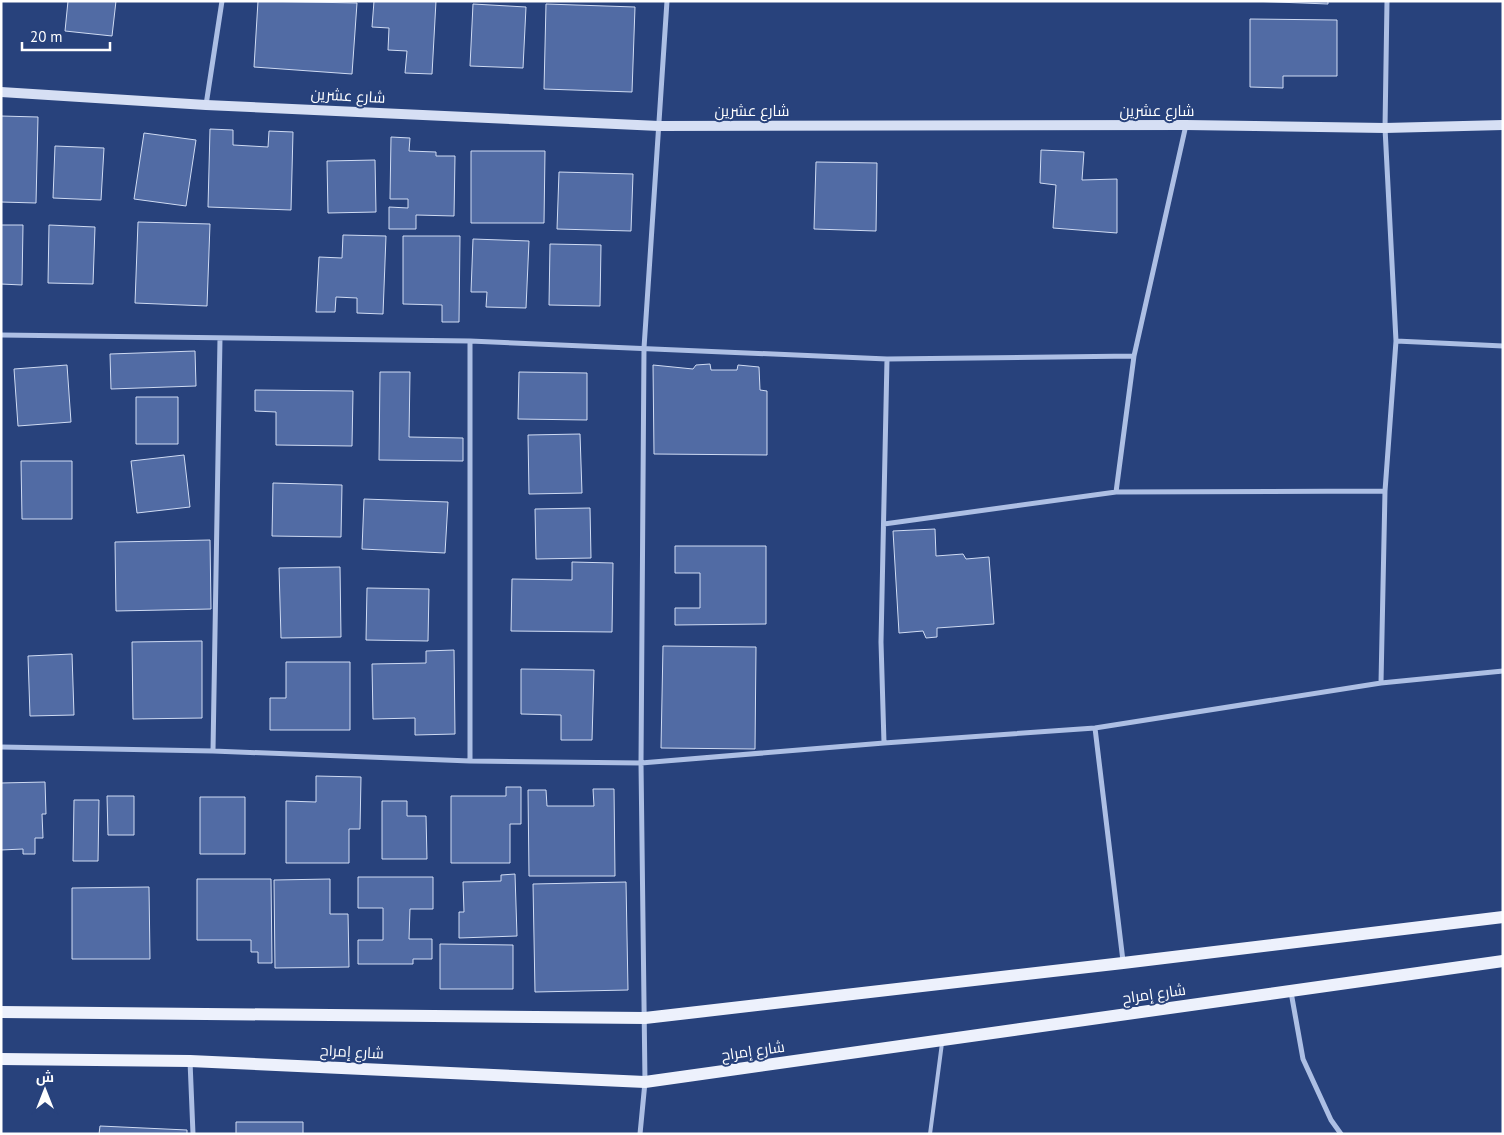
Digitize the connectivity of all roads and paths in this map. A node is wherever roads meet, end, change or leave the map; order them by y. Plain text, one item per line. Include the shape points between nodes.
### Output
1 (222, 1) edge
2 (667, 1) edge
3 (1387, 1) edge
4 (1, 92) edge
5 (206, 105) junction
6 (1186, 125) junction
7 (1503, 125) edge
8 (659, 126) junction
9 (1385, 128) junction
10 (1, 336) edge
11 (220, 338) junction
12 (470, 341) junction
13 (1396, 341) junction
14 (1503, 346) edge
15 (644, 348) junction
16 (1134, 356) junction
17 (887, 359) junction
18 (1385, 491) junction
19 (1116, 492) junction
20 (884, 524) junction
21 (1503, 672) edge
22 (1381, 683) junction
23 (1095, 728) junction
24 (884, 743) junction
25 (1, 748) edge
26 (213, 751) junction
27 (470, 760) junction
28 (641, 763) junction
29 (1503, 917) edge
30 (1503, 961) edge
31 (1124, 963) junction
32 (1291, 991) junction
33 (1, 1012) edge
34 (645, 1018) junction
35 (942, 1040) junction
36 (1, 1059) edge
37 (190, 1061) junction
38 (645, 1082) junction
39 (193, 1134) edge
40 (640, 1134) edge
41 (930, 1134) edge
42 (1341, 1134) edge

1 - 5 street
2 - 8 street
3 - 9 street
4 - 5 street, شارع عشرين
5 - 8 street, شارع عشرين
6 - 8 street, شارع عشرين
6 - 9 street, شارع عشرين
6 - 16 street
7 - 9 street, شارع عشرين
8 - 15 street
9 - 13 street
10 - 11 street
11 - 12 street
11 - 26 street
12 - 15 street
12 - 27 street
13 - 14 street
13 - 18 street
15 - 17 street
15 - 28 street
16 - 17 street
16 - 19 street
17 - 20 street
18 - 19 street
18 - 22 street
19 - 20 street
20 - 24 street via 881,642
21 - 22 street
22 - 23 street
23 - 24 street
23 - 31 street
24 - 28 street
25 - 26 street
26 - 27 street
27 - 28 street
28 - 34 street
29 - 31 main road
30 - 32 main road, شارع إمراح
31 - 34 main road
32 - 35 main road, شارع إمراح
32 - 42 street via 1303,1059 1330,1120
33 - 34 main road
34 - 38 street
35 - 38 main road, شارع إمراح
35 - 41 lane
36 - 37 main road, شارع إمراح
37 - 38 main road, شارع إمراح
37 - 39 street
38 - 40 street

